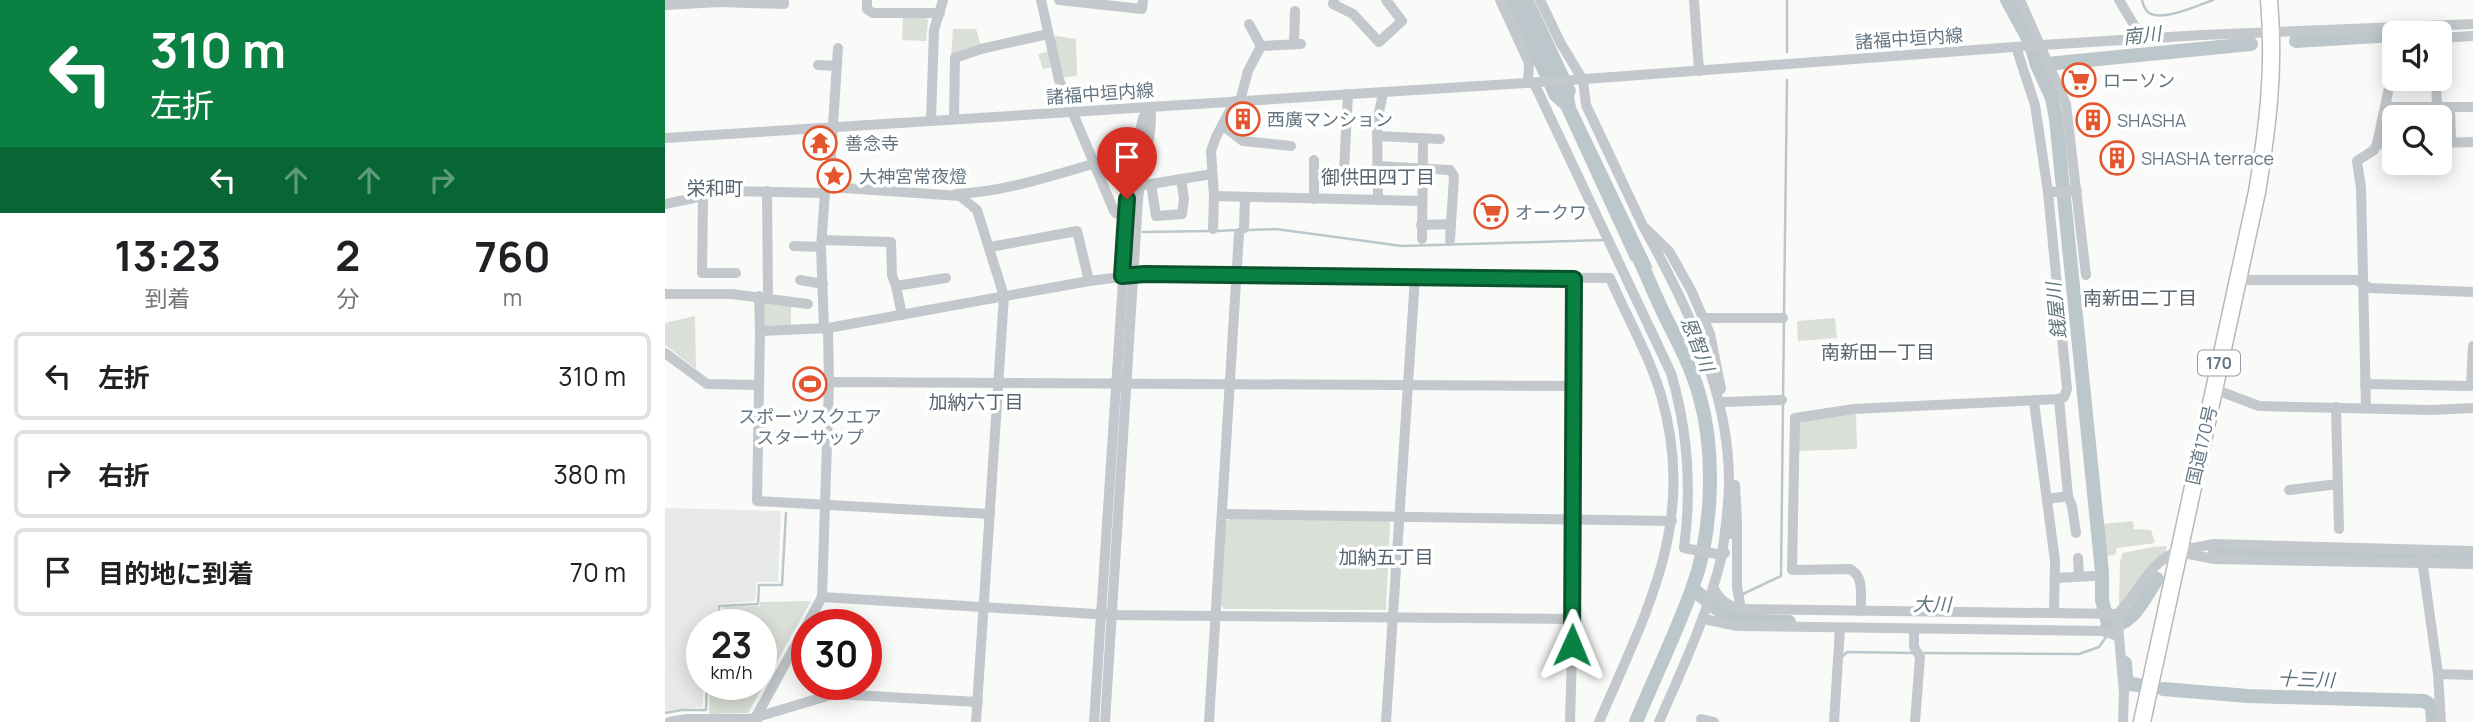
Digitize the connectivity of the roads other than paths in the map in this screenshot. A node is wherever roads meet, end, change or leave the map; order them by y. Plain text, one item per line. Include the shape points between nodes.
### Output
1 (784, 0) edge
2 (867, 0) edge
3 (943, 0) edge
4 (1041, 0) edge
5 (1059, 0) edge
6 (1143, 0) edge
7 (1334, 0) edge
8 (1386, 0) edge
9 (1500, 0) edge
10 (1539, 0) edge
11 (1694, 0) edge
12 (2020, 0) edge
13 (2119, 0) edge
14 (2269, 0) edge
15 (665, 5) edge
16 (1295, 11) dead end
17 (940, 13) junction
18 (2473, 23) edge
19 (1249, 24) dead end
20 (2272, 32) junction
21 (1048, 34) junction
22 (2473, 36) edge
23 (2452, 37) edge
24 (2143, 40) junction
25 (1261, 46) junction
26 (2035, 46) junction
27 (2016, 47) junction
28 (838, 48) dead end
29 (818, 65) dead end
30 (837, 66) junction
31 (1699, 71) junction
32 (1577, 80) junction
33 (1533, 83) junction
34 (1383, 93) junction
35 (1348, 94) junction
36 (1237, 101) junction
37 (1150, 107) junction
38 (2452, 107) edge
39 (2473, 107) edge
40 (1071, 112) junction
41 (954, 119) junction
42 (931, 120) junction
43 (2382, 121) edge
44 (1222, 125) junction
45 (833, 126) junction
46 (1377, 136) junction
47 (665, 138) edge
48 (1423, 138) junction
49 (1440, 139) dead end
50 (2473, 142) edge
51 (2452, 143) edge
52 (2377, 144) junction
53 (2382, 144) edge
54 (1291, 146) dead end
55 (1314, 160) dead end
56 (1093, 164) junction
57 (1377, 166) junction
58 (1421, 169) junction
59 (1344, 171) dead end
60 (1212, 174) junction
61 (1181, 179) junction
62 (1151, 184) junction
63 (1139, 186) junction
64 (827, 190) junction
65 (767, 191) junction
66 (2077, 191) junction
67 (2048, 192) junction
68 (956, 194) junction
69 (1214, 196) junction
70 (703, 197) junction
71 (1245, 197) junction
72 (1314, 199) junction
73 (1378, 200) junction
74 (1421, 201) junction
75 (665, 204) edge
76 (1126, 213) junction
77 (1451, 224) junction
78 (1421, 225) junction
79 (1643, 226) junction
80 (1213, 229) dead end
81 (1422, 239) dead end
82 (1450, 240) dead end
83 (821, 244) junction
84 (794, 246) dead end
85 (990, 247) junction
86 (736, 273) dead end
87 (1127, 275) junction
88 (1238, 275) junction
89 (2086, 275) dead end
90 (1415, 277) junction
91 (946, 278) dead end
92 (1574, 279) junction
93 (800, 280) dead end
94 (2237, 280) junction
95 (1089, 281) junction
96 (823, 284) junction
97 (2363, 284) junction
98 (897, 286) junction
99 (2473, 292) edge
100 (665, 294) edge
101 (1004, 296) junction
102 (764, 297) junction
103 (807, 304) dead end
104 (902, 315) junction
105 (1704, 318) junction
106 (1783, 318) dead end
107 (826, 329) junction
108 (759, 331) junction
109 (2473, 346) edge
110 (665, 353) edge
111 (829, 382) junction
112 (998, 382) junction
113 (1120, 383) junction
114 (1230, 384) junction
115 (2365, 384) junction
116 (759, 385) junction
117 (1574, 386) junction
118 (2471, 386) junction
119 (1407, 387) junction
120 (2214, 389) junction
121 (2059, 399) junction
122 (1782, 400) dead end
123 (1724, 402) junction
124 (2034, 402) junction
125 (2336, 407) junction
126 (2366, 408) junction
127 (2472, 408) edge
128 (2338, 484) junction
129 (2289, 490) dead end
130 (2068, 496) junction
131 (2047, 499) junction
132 (824, 505) junction
133 (990, 514) junction
134 (1222, 514) junction
135 (1398, 516) junction
136 (1573, 519) junction
137 (1672, 521) junction
138 (1737, 521) junction
139 (2339, 529) dead end
140 (2076, 533) dead end
141 (2420, 550) junction
142 (2178, 551) junction
143 (2473, 551) edge
144 (1722, 555) junction
145 (2078, 558) dead end
146 (2422, 564) junction
147 (2473, 564) edge
148 (2079, 576) junction
149 (2093, 576) dead end
150 (2055, 578) junction
151 (1714, 589) junction
152 (822, 597) junction
153 (984, 608) junction
154 (1741, 610) junction
155 (1861, 611) junction
156 (2055, 612) junction
157 (1216, 614) junction
158 (2112, 614) junction
159 (1105, 615) junction
160 (1393, 617) junction
161 (1573, 619) junction
162 (1704, 619) junction
163 (1840, 628) junction
164 (1914, 630) junction
165 (2118, 634) junction
166 (2438, 674) junction
167 (2473, 675) edge
168 (978, 702) junction
169 (757, 719) edge
170 (669, 722) edge
171 (977, 722) edge
172 (1094, 722) edge
173 (1105, 722) edge
174 (1209, 722) edge
175 (1385, 722) edge
176 (1570, 722) edge
177 (1599, 722) edge
178 (1658, 722) edge
179 (1834, 722) edge
180 (1915, 722) edge
181 (2123, 722) edge
182 (2142, 722) edge
183 (2441, 722) edge

1 - 15 street via 784,4
2 - 17 street via 867,9 873,13
3 - 17 street
4 - 21 street
5 - 6 street via 1142,9
7 - 8 street via 1333,4 1353,14 1379,42 1402,21
9 - 33 street via 1529,63
10 - 32 street
11 - 31 street
12 - 26 street
13 - 24 street
14 - 20 highway, 国道170号 / 170
16 - 25 street via 1297,44
17 - 42 street via 934,30
18 - 20 street, 諸福中垣内線
19 - 25 street
20 - 24 street, 諸福中垣内線
20 - 94 highway, 国道170号 / 170 via 2269,117
21 - 40 street
21 - 41 street via 955,58
22 - 23 street
24 - 26 street, 諸福中垣内線
25 - 36 street
26 - 27 street, 諸福中垣内線
26 - 66 street via 2066,104
27 - 31 street, 諸福中垣内線
27 - 67 street via 2035,105
28 - 30 street
29 - 30 street
30 - 45 street
31 - 32 street, 諸福中垣内線
32 - 33 street, 諸福中垣内線
32 - 79 street
33 - 34 street, 諸福中垣内線
33 - 144 street via 1671,373 1688,456 1684,548
34 - 35 street, 諸福中垣内線
34 - 46 street
35 - 36 street, 諸福中垣内線
35 - 59 street
36 - 37 street, 諸福中垣内線
36 - 44 street
37 - 40 street, 諸福中垣内線
37 - 63 street via 1153,119
37 - 76 street via 1138,134
38 - 39 street
40 - 41 street, 諸福中垣内線
40 - 56 street
41 - 42 street, 諸福中垣内線
42 - 45 street, 諸福中垣内線
43 - 52 street
44 - 54 street via 1243,141
44 - 60 street via 1211,151
45 - 47 street, 諸福中垣内線
45 - 64 street
46 - 48 street
46 - 57 street
48 - 49 street
48 - 58 street
50 - 51 street
52 - 53 street
52 - 97 street via 2357,161
55 - 72 street
56 - 68 street via 1010,188
56 - 76 street via 1114,211
57 - 58 street
57 - 73 street
58 - 74 street
58 - 77 street via 1450,170 1454,176
60 - 61 street
60 - 69 street
61 - 62 street
61 - 62 street via 1182,214 1156,216
62 - 63 street
63 - 87 street
64 - 65 street
64 - 68 street
64 - 83 street
65 - 70 street via 727,191
65 - 102 street
66 - 67 street
66 - 89 street
67 - 121 street via 2067,389
68 - 85 street via 977,211
69 - 71 street
69 - 80 street
70 - 75 street
70 - 86 street via 702,273
71 - 72 street
71 - 88 street
72 - 73 street
73 - 74 street
74 - 78 street
76 - 87 street
77 - 78 street
77 - 82 street
78 - 81 street
79 - 105 street via 1669,251
79 - 144 street via 1699,341 1716,396 1729,480
83 - 84 street
83 - 96 street
83 - 98 street via 891,242 891,275
85 - 95 street via 1077,231
85 - 101 street
87 - 88 street
87 - 95 street
87 - 113 street
88 - 90 street
88 - 114 street
90 - 92 street
90 - 119 street
91 - 98 street
92 - 117 street
92 - 137 street via 1609,278 1652,371 1671,450
93 - 96 street
94 - 97 street via 2356,280
94 - 120 highway, 国道170号 / 170
95 - 101 street
96 - 107 street
97 - 99 street
97 - 115 street
98 - 104 street
100 - 102 street
101 - 104 street
101 - 112 street
102 - 103 street
102 - 108 street
104 - 107 street
105 - 106 street
105 - 123 street
107 - 108 street
107 - 111 street
108 - 116 street
109 - 118 street
110 - 116 street via 707,384
111 - 112 street
111 - 132 street
112 - 113 street
112 - 133 street
113 - 114 street
113 - 159 street
114 - 119 street
114 - 134 street
115 - 118 street
115 - 126 street
116 - 132 street via 757,502
117 - 119 street
117 - 136 street
118 - 127 street
119 - 135 street
120 - 125 street via 2259,406
120 - 142 highway, 国道170号 / 170
121 - 124 street
121 - 130 street
122 - 123 street
123 - 138 street via 1734,458
124 - 131 street
124 - 155 street via 1854,409 1795,418 1792,570 1856,572
125 - 126 street
125 - 128 street
126 - 127 street
128 - 129 street
128 - 139 street
130 - 131 street
130 - 140 street
131 - 150 street
132 - 133 street
132 - 152 street
133 - 153 street
134 - 135 street
134 - 157 street
135 - 136 street
135 - 160 street
136 - 137 street
136 - 161 street
137 - 177 street via 1655,591
138 - 144 street via 1732,522 1728,550
138 - 154 street
141 - 142 street via 2214,544
141 - 143 street
141 - 146 street
142 - 146 street via 2214,559
142 - 158 street via 2167,556 2127,605
142 - 182 highway, 国道170号 / 170
144 - 151 street
145 - 148 street
146 - 147 street
146 - 166 street
148 - 149 street
148 - 150 street
150 - 156 street
151 - 154 street via 1720,599
151 - 162 street
152 - 153 street
152 - 169 street
153 - 159 street
153 - 168 street
154 - 155 street
155 - 156 street
156 - 158 street
157 - 159 street
157 - 160 street
157 - 174 street
158 - 165 street
159 - 172 street
159 - 173 street
160 - 161 street
160 - 175 street
161 - 176 street
162 - 163 street via 1737,626
162 - 178 street
163 - 164 street
163 - 179 street
164 - 165 street
164 - 180 street via 1918,653
165 - 181 street
166 - 167 street
166 - 183 street
168 - 169 street via 834,694
168 - 171 street
169 - 170 street

